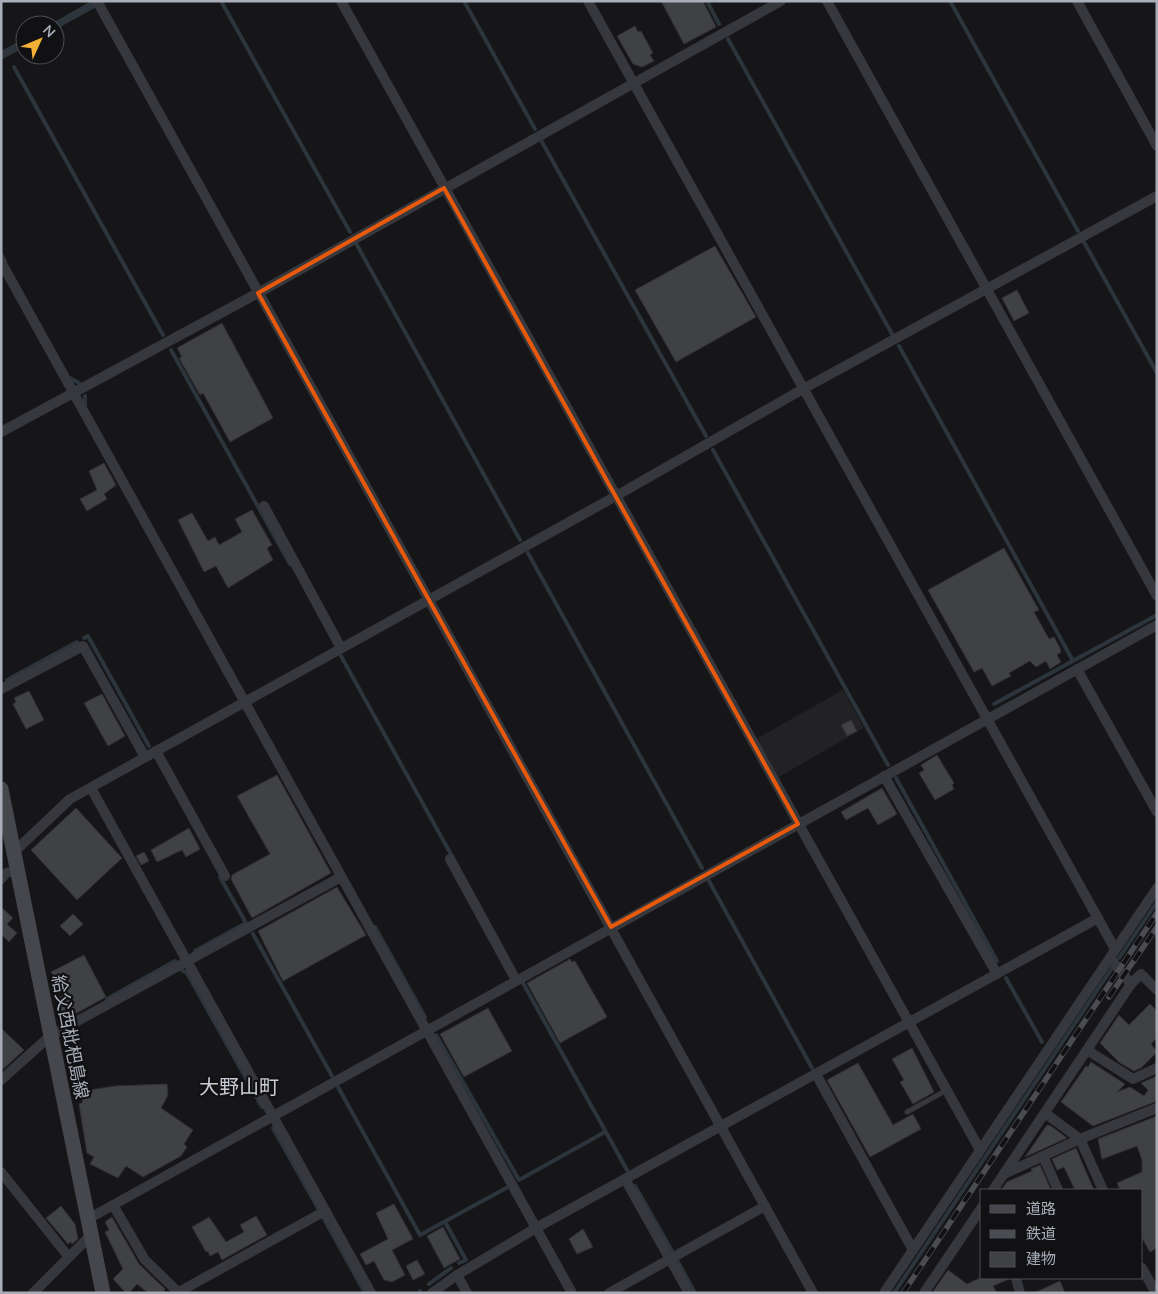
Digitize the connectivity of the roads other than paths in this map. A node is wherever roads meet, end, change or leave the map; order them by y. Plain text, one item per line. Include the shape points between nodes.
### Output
1 (341, 1) edge
2 (588, 1) edge
3 (781, 1) edge
4 (827, 1) edge
5 (1076, 1) edge
6 (99, 4) edge
7 (633, 83) junction
8 (1157, 146) edge
9 (444, 188) junction
10 (1157, 196) edge
11 (1, 262) edge
12 (987, 289) junction
13 (258, 293) junction
14 (804, 389) junction
15 (74, 393) junction
16 (1, 432) edge
17 (616, 496) junction
18 (264, 506) dead end
19 (1157, 596) edge
20 (430, 600) junction
21 (1157, 625) edge
22 (341, 648) junction
23 (1078, 669) junction
24 (1, 689) edge
25 (244, 703) junction
26 (987, 719) junction
27 (156, 751) junction
28 (145, 757) junction
29 (884, 776) junction
30 (90, 788) junction
31 (1, 789) edge
32 (1157, 812) edge
33 (798, 824) junction
34 (14, 852) junction
35 (450, 859) dead end
36 (18, 870) junction
37 (225, 876) dead end
38 (341, 877) junction
39 (1, 879) edge
40 (1157, 888) edge
41 (1098, 918) junction
42 (611, 928) junction
43 (1112, 953) junction
44 (188, 961) junction
45 (997, 974) junction
46 (516, 980) junction
47 (1131, 984) junction
48 (1157, 990) edge
49 (909, 1023) junction
50 (426, 1030) junction
51 (50, 1036) junction
52 (1087, 1050) junction
53 (1157, 1068) edge
54 (816, 1074) junction
55 (1, 1080) edge
56 (946, 1090) junction
57 (1156, 1110) edge
58 (908, 1112) dead end
59 (1045, 1113) junction
60 (272, 1116) junction
61 (721, 1127) junction
62 (1080, 1139) junction
63 (980, 1150) junction
64 (1043, 1156) junction
65 (1, 1172) edge
66 (1004, 1174) junction
67 (625, 1180) junction
68 (994, 1189) edge
69 (1058, 1189) edge
70 (1103, 1189) edge
71 (113, 1205) junction
72 (765, 1206) junction
73 (325, 1210) junction
74 (980, 1210) edge
75 (88, 1219) junction
76 (536, 1228) junction
77 (91, 1236) junction
78 (913, 1250) junction
79 (68, 1256) junction
80 (670, 1259) junction
81 (1143, 1270) edge
82 (457, 1275) junction
83 (1016, 1279) edge
84 (178, 1292) edge
85 (33, 1293) edge
86 (103, 1293) edge
87 (371, 1293) edge
88 (432, 1293) edge
89 (467, 1293) edge
90 (572, 1293) edge
91 (609, 1293) edge
92 (689, 1293) edge
93 (813, 1293) edge
94 (884, 1293) edge
95 (924, 1293) edge
96 (1020, 1293) edge
97 (1156, 1293) edge

1 - 9 street
2 - 7 street
3 - 7 street
4 - 12 street
5 - 8 street
6 - 13 street
7 - 9 street
7 - 14 street
9 - 13 street
9 - 17 street
10 - 12 street
11 - 15 street
12 - 14 street
12 - 19 street
13 - 15 street
13 - 20 street
14 - 17 street
14 - 26 street
15 - 16 street
15 - 25 street
17 - 20 street
17 - 33 street
18 - 22 street
20 - 22 street
20 - 42 street
21 - 23 street
22 - 25 street
23 - 26 street
23 - 32 street
24 - 28 street via 83,646
25 - 27 street
25 - 38 street
26 - 29 street
26 - 41 street
27 - 28 street
27 - 37 street
28 - 30 street
29 - 33 street
29 - 45 street
30 - 34 street via 70,799
30 - 44 street
31 - 34 main road, 給父西枇杷島線
33 - 42 street
33 - 49 street
34 - 36 main road, 給父西枇杷島線
35 - 46 street
36 - 39 street via 6,873
36 - 51 main road, 給父西枇杷島線
38 - 44 street
38 - 50 street
40 - 43 street
41 - 43 street
41 - 45 street
42 - 46 street
42 - 61 street
43 - 47 street
43 - 63 street
44 - 51 street
44 - 60 street
45 - 49 street
46 - 50 street
47 - 48 street via 1141,974
47 - 52 street
49 - 54 street
49 - 56 street
50 - 60 street
50 - 76 street
51 - 55 street
51 - 75 main road, 給父西枇杷島線
52 - 53 street via 1133,1079
52 - 59 street
54 - 61 street
54 - 78 street
56 - 58 lane
56 - 63 street
57 - 62 street
59 - 62 street
59 - 66 street
60 - 71 street
60 - 73 street
61 - 67 street
61 - 72 street
62 - 64 street
62 - 70 street
63 - 78 street
64 - 66 street
64 - 69 street
65 - 79 street
66 - 68 street
67 - 76 street
67 - 80 street
71 - 75 street
71 - 84 street via 145,1260
72 - 80 street
72 - 93 street
73 - 84 street
73 - 87 street
74 - 95 street
75 - 77 main road, 給父西枇杷島線
76 - 82 street
76 - 90 street
77 - 79 street
77 - 86 main road, 給父西枇杷島線
78 - 94 street
79 - 85 street
80 - 91 street
80 - 92 street
81 - 97 street
82 - 88 street
82 - 89 street
83 - 96 street

